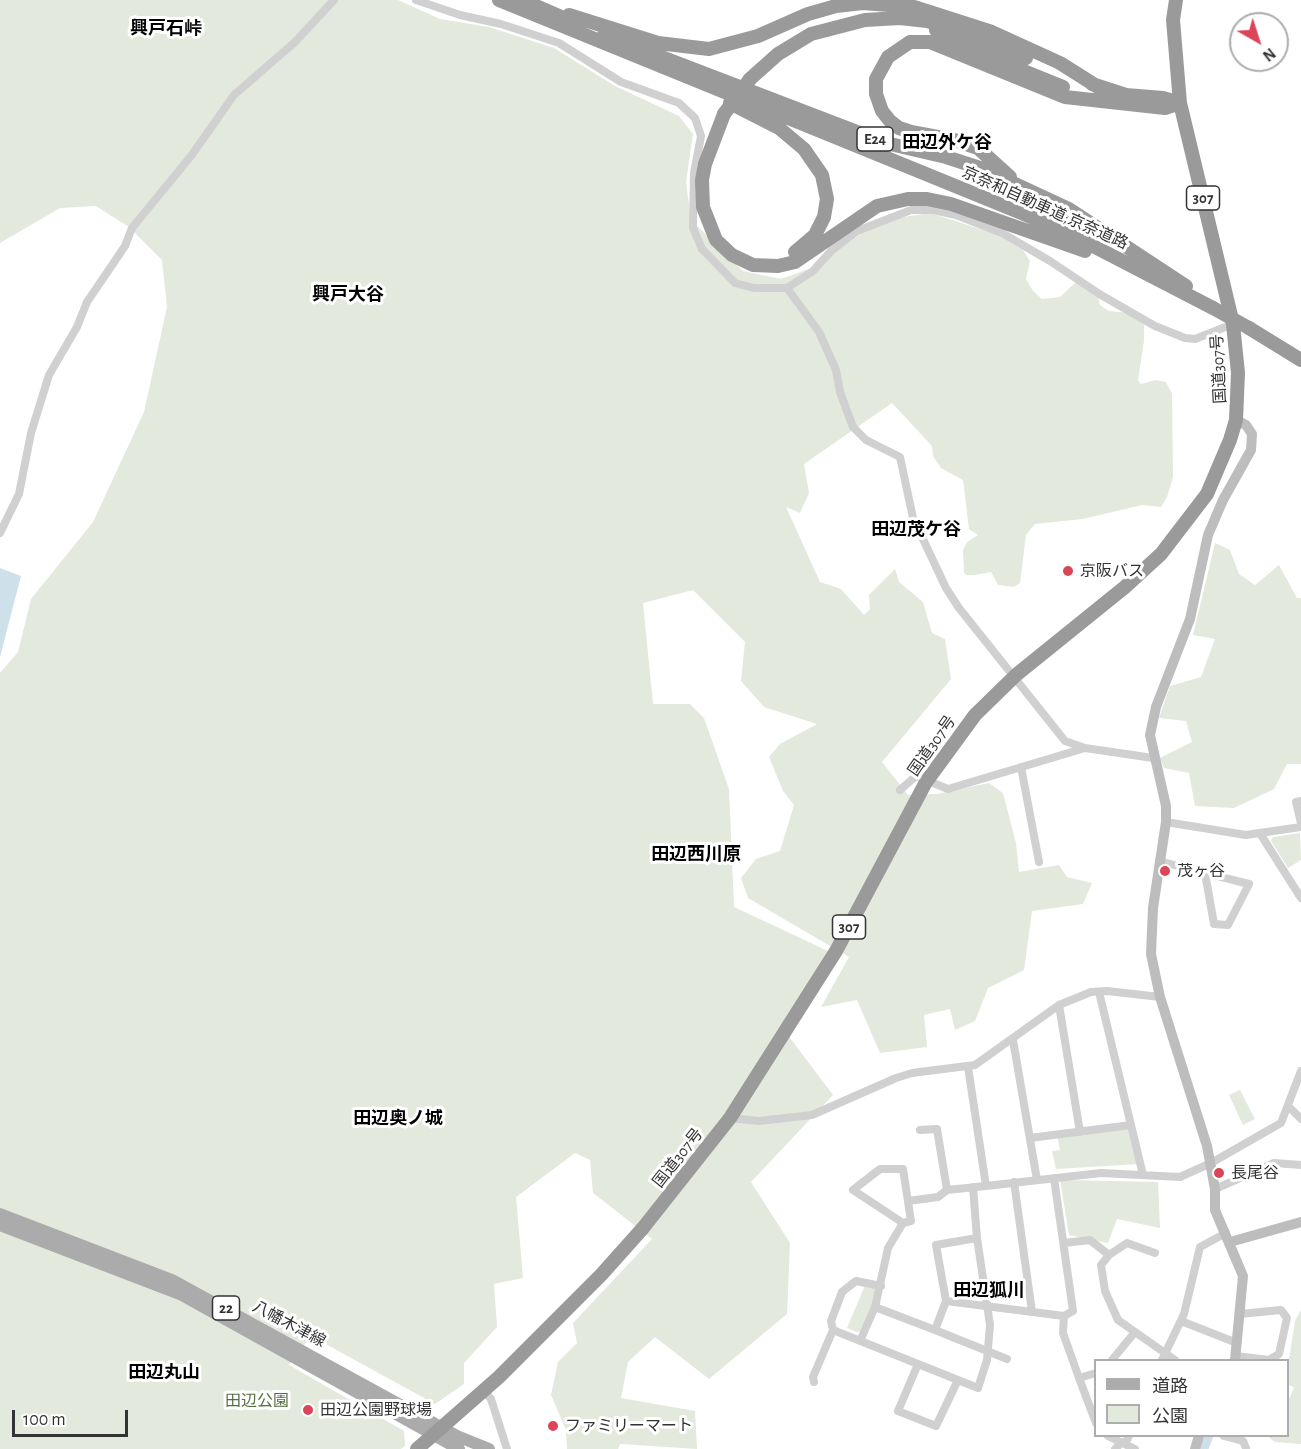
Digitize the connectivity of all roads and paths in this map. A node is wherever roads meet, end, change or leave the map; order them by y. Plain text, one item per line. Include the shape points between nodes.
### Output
1 (334, 0) edge
2 (416, 0) edge
3 (499, 0) edge
4 (1176, 0) edge
5 (522, 3) edge
6 (1100, 93) junction
7 (1180, 103) junction
8 (729, 114) junction
9 (1020, 186) junction
10 (787, 288) junction
11 (1191, 297) junction
12 (1214, 305) junction
13 (1233, 324) junction
14 (1250, 326) junction
15 (1301, 355) edge
16 (1301, 360) edge
17 (1236, 420) junction
18 (0, 533) edge
19 (1016, 675) junction
20 (1085, 748) junction
21 (1153, 758) junction
22 (1021, 767) junction
23 (928, 779) junction
24 (900, 790) dead end
25 (1301, 801) edge
26 (1166, 822) junction
27 (1301, 825) edge
28 (1261, 835) junction
29 (1159, 861) junction
30 (1039, 862) dead end
31 (1205, 873) junction
32 (1301, 898) edge
33 (1099, 992) junction
34 (1160, 997) junction
35 (1059, 1005) junction
36 (1013, 1040) junction
37 (968, 1067) junction
38 (1301, 1071) edge
39 (1300, 1083) edge
40 (1288, 1106) junction
41 (730, 1118) junction
42 (1301, 1119) edge
43 (1131, 1125) junction
44 (920, 1130) dead end
45 (1080, 1132) junction
46 (1030, 1138) junction
47 (1211, 1163) junction
48 (1301, 1165) edge
49 (1143, 1175) junction
50 (1054, 1178) junction
51 (1037, 1180) junction
52 (1014, 1182) junction
53 (986, 1186) junction
54 (973, 1187) junction
55 (1215, 1188) junction
56 (947, 1190) junction
57 (908, 1201) junction
58 (0, 1215) edge
59 (1301, 1222) edge
60 (903, 1223) junction
61 (0, 1225) edge
62 (977, 1238) junction
63 (1228, 1238) junction
64 (1064, 1243) junction
65 (1155, 1253) dead end
66 (1109, 1255) junction
67 (881, 1286) junction
68 (945, 1301) junction
69 (875, 1306) junction
70 (989, 1306) junction
71 (1032, 1312) junction
72 (1240, 1314) junction
73 (1064, 1316) junction
74 (1181, 1321) junction
75 (833, 1330) junction
76 (935, 1330) junction
77 (1135, 1332) junction
78 (860, 1341) junction
79 (1237, 1343) junction
80 (988, 1352) junction
81 (1164, 1357) edge
82 (1235, 1358) edge
83 (1007, 1359) dead end
84 (1113, 1359) edge
85 (1252, 1359) edge
86 (1271, 1359) edge
87 (918, 1364) junction
88 (1094, 1373) edge
89 (1079, 1378) junction
90 (958, 1380) junction
91 (814, 1382) dead end
92 (484, 1391) junction
93 (1094, 1420) edge
94 (436, 1431) junction
95 (1110, 1437) edge
96 (1128, 1437) edge
97 (1228, 1437) edge
98 (1124, 1443) junction
99 (1246, 1448) edge
100 (417, 1449) edge
101 (459, 1449) edge
102 (489, 1449) edge
103 (507, 1449) edge
104 (1115, 1449) edge
105 (1135, 1449) edge

1 - 18 street via 296,42 234,95 191,156 132,228 49,375 31,433 19,494
2 - 10 street via 559,43 621,82 679,103 695,118 701,136 692,202 693,228 702,249 735,283 754,288
3 - 5 highway, 京奈和自動車道;京奈道路 / E24
4 - 7 highway, 国道307号 / 307 via 1173,20
5 - 6 highway via 658,43 709,50 836,6 863,3 914,7 992,32 1060,63
5 - 8 highway via 642,67 768,121 799,145 822,175 827,199 815,236 792,254 771,258 749,256 730,245 717,227 710,178
5 - 9 highway, 京奈和自動車道;京奈道路 / E24 via 886,143 966,163
5 - 11 highway, 京奈和自動車道;京奈道路 / E24 via 1024,214
6 - 7 highway
6 - 8 highway via 989,57 935,30 864,27 822,38 792,53 753,81
6 - 9 highway via 1065,97 930,42 909,42 888,57 876,79 876,94 890,121 911,132 978,148
7 - 13 highway, 国道307号 / 307
8 - 11 highway via 705,164 703,207 716,240 746,262 766,267 795,262 877,206 927,199 1026,228
9 - 12 highway, 京奈和自動車道;京奈道路 / E24 via 1069,209
10 - 13 street via 813,271 857,231 911,210 933,210 956,214 1002,233 1155,326 1185,338 1196,339
10 - 19 street via 819,332 854,427 866,440 900,457 913,518 946,588
11 - 12 highway, 京奈和自動車道;京奈道路 / E24
12 - 14 highway, 京奈和自動車道;京奈道路 / E24
13 - 17 highway, 国道307号 / 307 via 1238,373
14 - 15 highway, 京奈和自動車道;京奈道路 / E24
14 - 16 highway, 京奈和自動車道;京奈道路 / E24
17 - 19 highway, 国道307号 / 307 via 1207,494 1161,554
17 - 21 street via 1252,434 1251,450 1208,535 1190,619 1156,707 1150,735
19 - 20 street via 1065,741
19 - 23 highway, 国道307号 / 307 via 975,715
20 - 21 street
20 - 22 street
21 - 26 street via 1166,806
22 - 23 street via 948,789
22 - 30 street
23 - 24 street via 916,776
23 - 41 highway, 国道307号 / 307 via 836,951
25 - 27 street via 1296,802
26 - 28 street
26 - 29 street
27 - 28 street
28 - 32 street
29 - 31 street
29 - 34 street via 1150,954
31 - 31 street via 1249,884 1228,925 1214,924
33 - 34 street
33 - 35 street
33 - 43 street
34 - 47 street
35 - 36 street
35 - 45 street
36 - 37 street
36 - 46 street
37 - 41 street via 912,1073 812,1115 759,1120
37 - 53 street
38 - 39 street
39 - 40 street
40 - 42 street
40 - 47 street via 1281,1123
41 - 92 highway, 国道307号 / 307 via 601,1275
43 - 45 street
43 - 49 street
44 - 56 street via 937,1130
45 - 46 street
46 - 51 street
47 - 49 street via 1180,1177
47 - 55 street
48 - 55 street via 1274,1163
49 - 50 street via 1101,1173
50 - 51 street
50 - 64 street
51 - 52 street
52 - 53 street
52 - 71 street
53 - 54 street
54 - 56 street
54 - 62 street
55 - 63 street via 1215,1210
56 - 57 street via 938,1197
57 - 60 street via 911,1221
57 - 60 street via 903,1169 880,1169 853,1190
58 - 94 main road, 八幡木津線 / 22 via 172,1280
59 - 63 street
60 - 67 street via 888,1248
61 - 94 main road, 八幡木津線 / 22 via 182,1295
62 - 68 street via 936,1245
62 - 70 street
63 - 72 street via 1244,1276
63 - 74 street via 1200,1247
64 - 66 street via 1090,1240
64 - 73 street via 1073,1311
65 - 66 street via 1128,1243
66 - 77 street via 1101,1265 1106,1291 1118,1320
67 - 69 street
67 - 75 street via 856,1281 842,1292 831,1321
68 - 70 street
68 - 76 street
69 - 76 street
69 - 78 street
70 - 71 street
70 - 80 street
71 - 73 street
72 - 79 street
72 - 86 street via 1281,1310 1287,1318 1279,1354
73 - 89 street via 1064,1333
74 - 79 street
74 - 81 street
75 - 78 street
75 - 91 street
76 - 80 street
77 - 81 street
77 - 84 street
78 - 87 street
79 - 82 street
80 - 83 street
80 - 90 street via 978,1388
82 - 85 street
87 - 90 street
87 - 90 street via 898,1411 936,1426
88 - 89 street
89 - 93 street
92 - 94 highway, 国道307号 / 307
92 - 103 street via 491,1399
94 - 100 highway, 国道307号 / 307
94 - 101 main road, 八幡木津線 / 22
94 - 102 main road, 八幡木津線 / 22
95 - 98 street
96 - 98 street
97 - 99 street via 1243,1441
98 - 104 street
98 - 105 street

